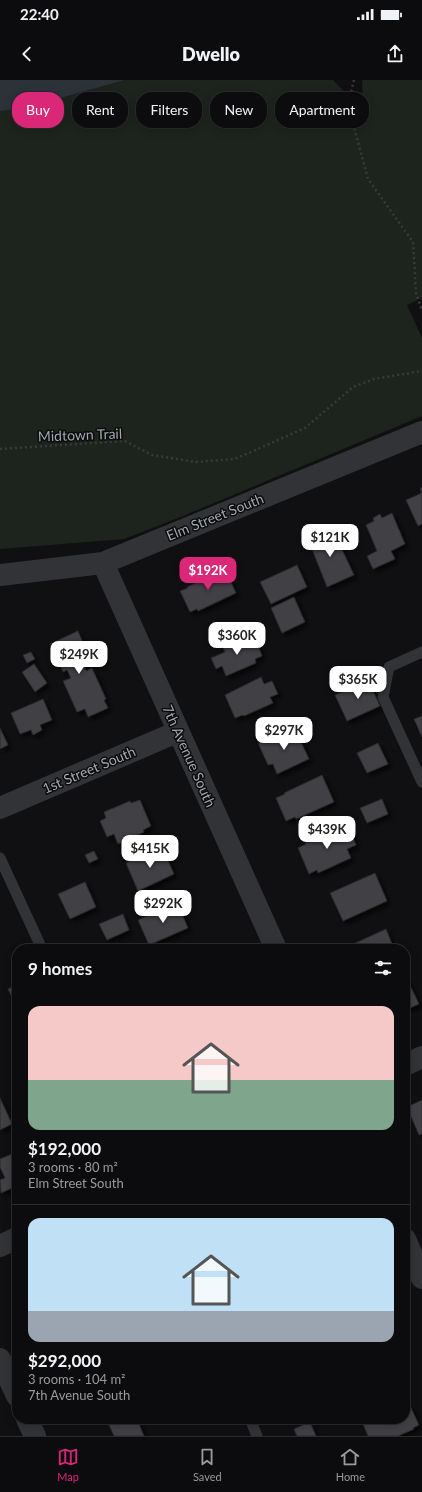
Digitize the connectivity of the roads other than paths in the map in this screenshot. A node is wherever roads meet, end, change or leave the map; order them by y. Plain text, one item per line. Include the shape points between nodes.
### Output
1 (422, 432) edge
2 (103, 563) junction
3 (0, 575) edge
4 (422, 652) edge
5 (178, 732) junction
6 (422, 782) edge
7 (0, 808) edge
8 (0, 858) edge
9 (40, 944) edge
10 (274, 944) edge
11 (422, 1057) edge
12 (410, 1062) edge
13 (12, 1240) edge
14 (0, 1246) edge
15 (410, 1250) edge
16 (422, 1278) edge
17 (0, 1359) edge
18 (12, 1385) edge
19 (29, 1424) edge
20 (252, 1424) edge
21 (35, 1436) edge
22 (258, 1436) edge

1 - 2 street, Elm Street South
2 - 3 street, Elm Street South
2 - 5 street, 7th Avenue South
4 - 6 lane via 390,666 383,697
5 - 7 street, 1st Street South
5 - 10 street, 7th Avenue South
8 - 9 lane
11 - 12 street
13 - 14 street
15 - 16 street
17 - 18 street
19 - 21 street
20 - 22 lane

